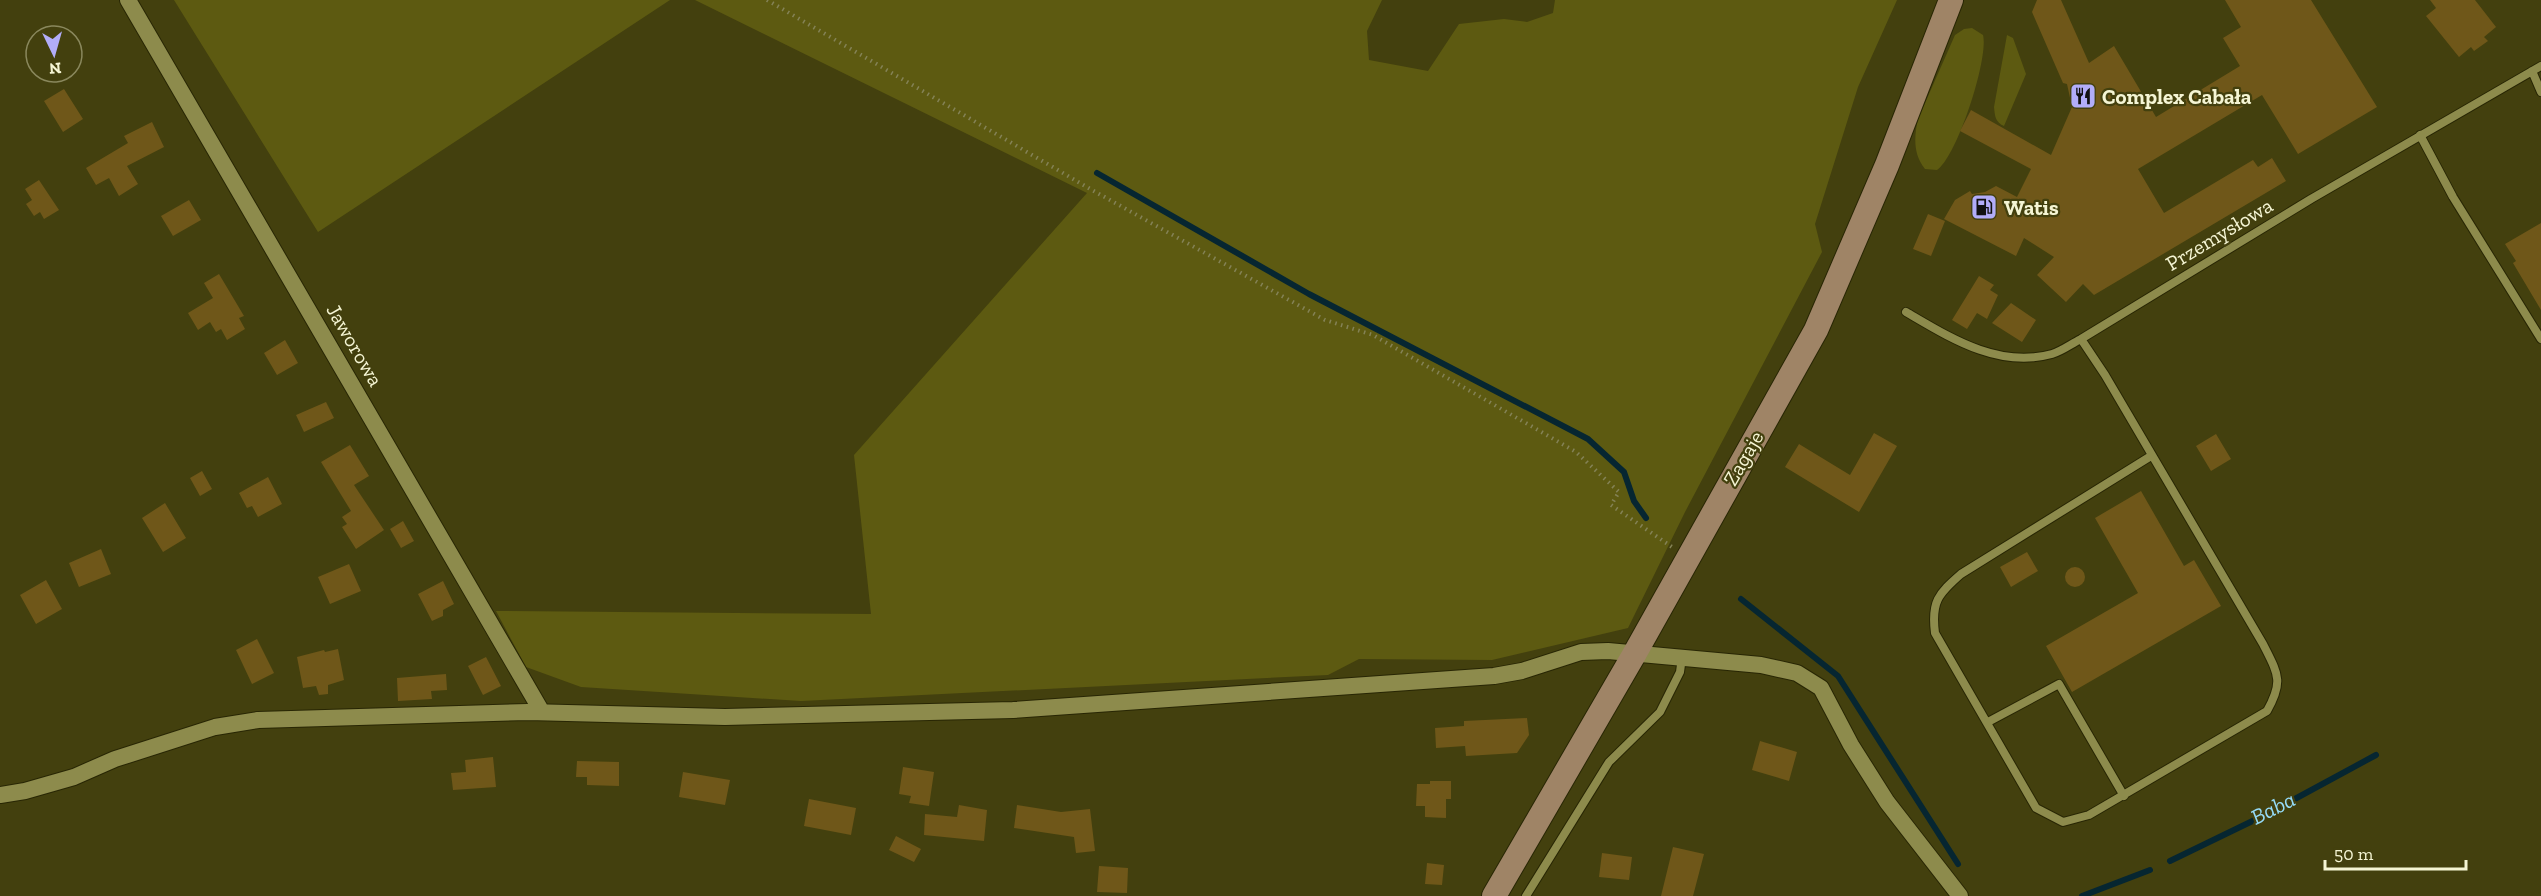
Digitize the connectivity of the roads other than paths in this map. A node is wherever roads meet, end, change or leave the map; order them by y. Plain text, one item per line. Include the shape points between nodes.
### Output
1 (128, 0) edge
2 (1951, 0) edge
3 (2541, 66) edge
4 (2532, 71) junction
5 (2541, 92) edge
6 (2420, 135) junction
7 (1906, 312) dead end
8 (2080, 339) junction
9 (2541, 339) edge
10 (2151, 456) junction
11 (1635, 653) junction
12 (1682, 657) junction
13 (543, 712) junction
14 (1988, 722) junction
15 (0, 795) edge
16 (2124, 796) junction
17 (1494, 896) edge
18 (1526, 896) edge
19 (1960, 896) edge

1 - 13 street, Jaworowa
2 - 11 main road, Zagaje via 1887,165 1816,330
3 - 4 lane, Przemysłowa
4 - 5 lane
4 - 6 lane, Przemysłowa
6 - 8 lane, Przemysłowa
6 - 9 lane via 2453,197
7 - 8 lane, Przemysłowa via 1955,341 2021,358 2052,354
8 - 10 lane
10 - 14 lane via 1960,574 1940,592 1933,614 1935,633
10 - 16 lane via 2263,644 2275,668 2278,691 2267,711
11 - 12 street
11 - 13 street via 1581,652 1522,672 1494,676 1013,710 725,717
11 - 17 main road, Zagaje
12 - 18 lane via 1680,672 1660,712 1609,762
12 - 19 street via 1797,673 1821,688 1887,802
13 - 15 street via 258,720 215,727 74,777
14 - 16 lane via 2036,808 2063,822 2089,815
14 - 16 lane via 2059,684

